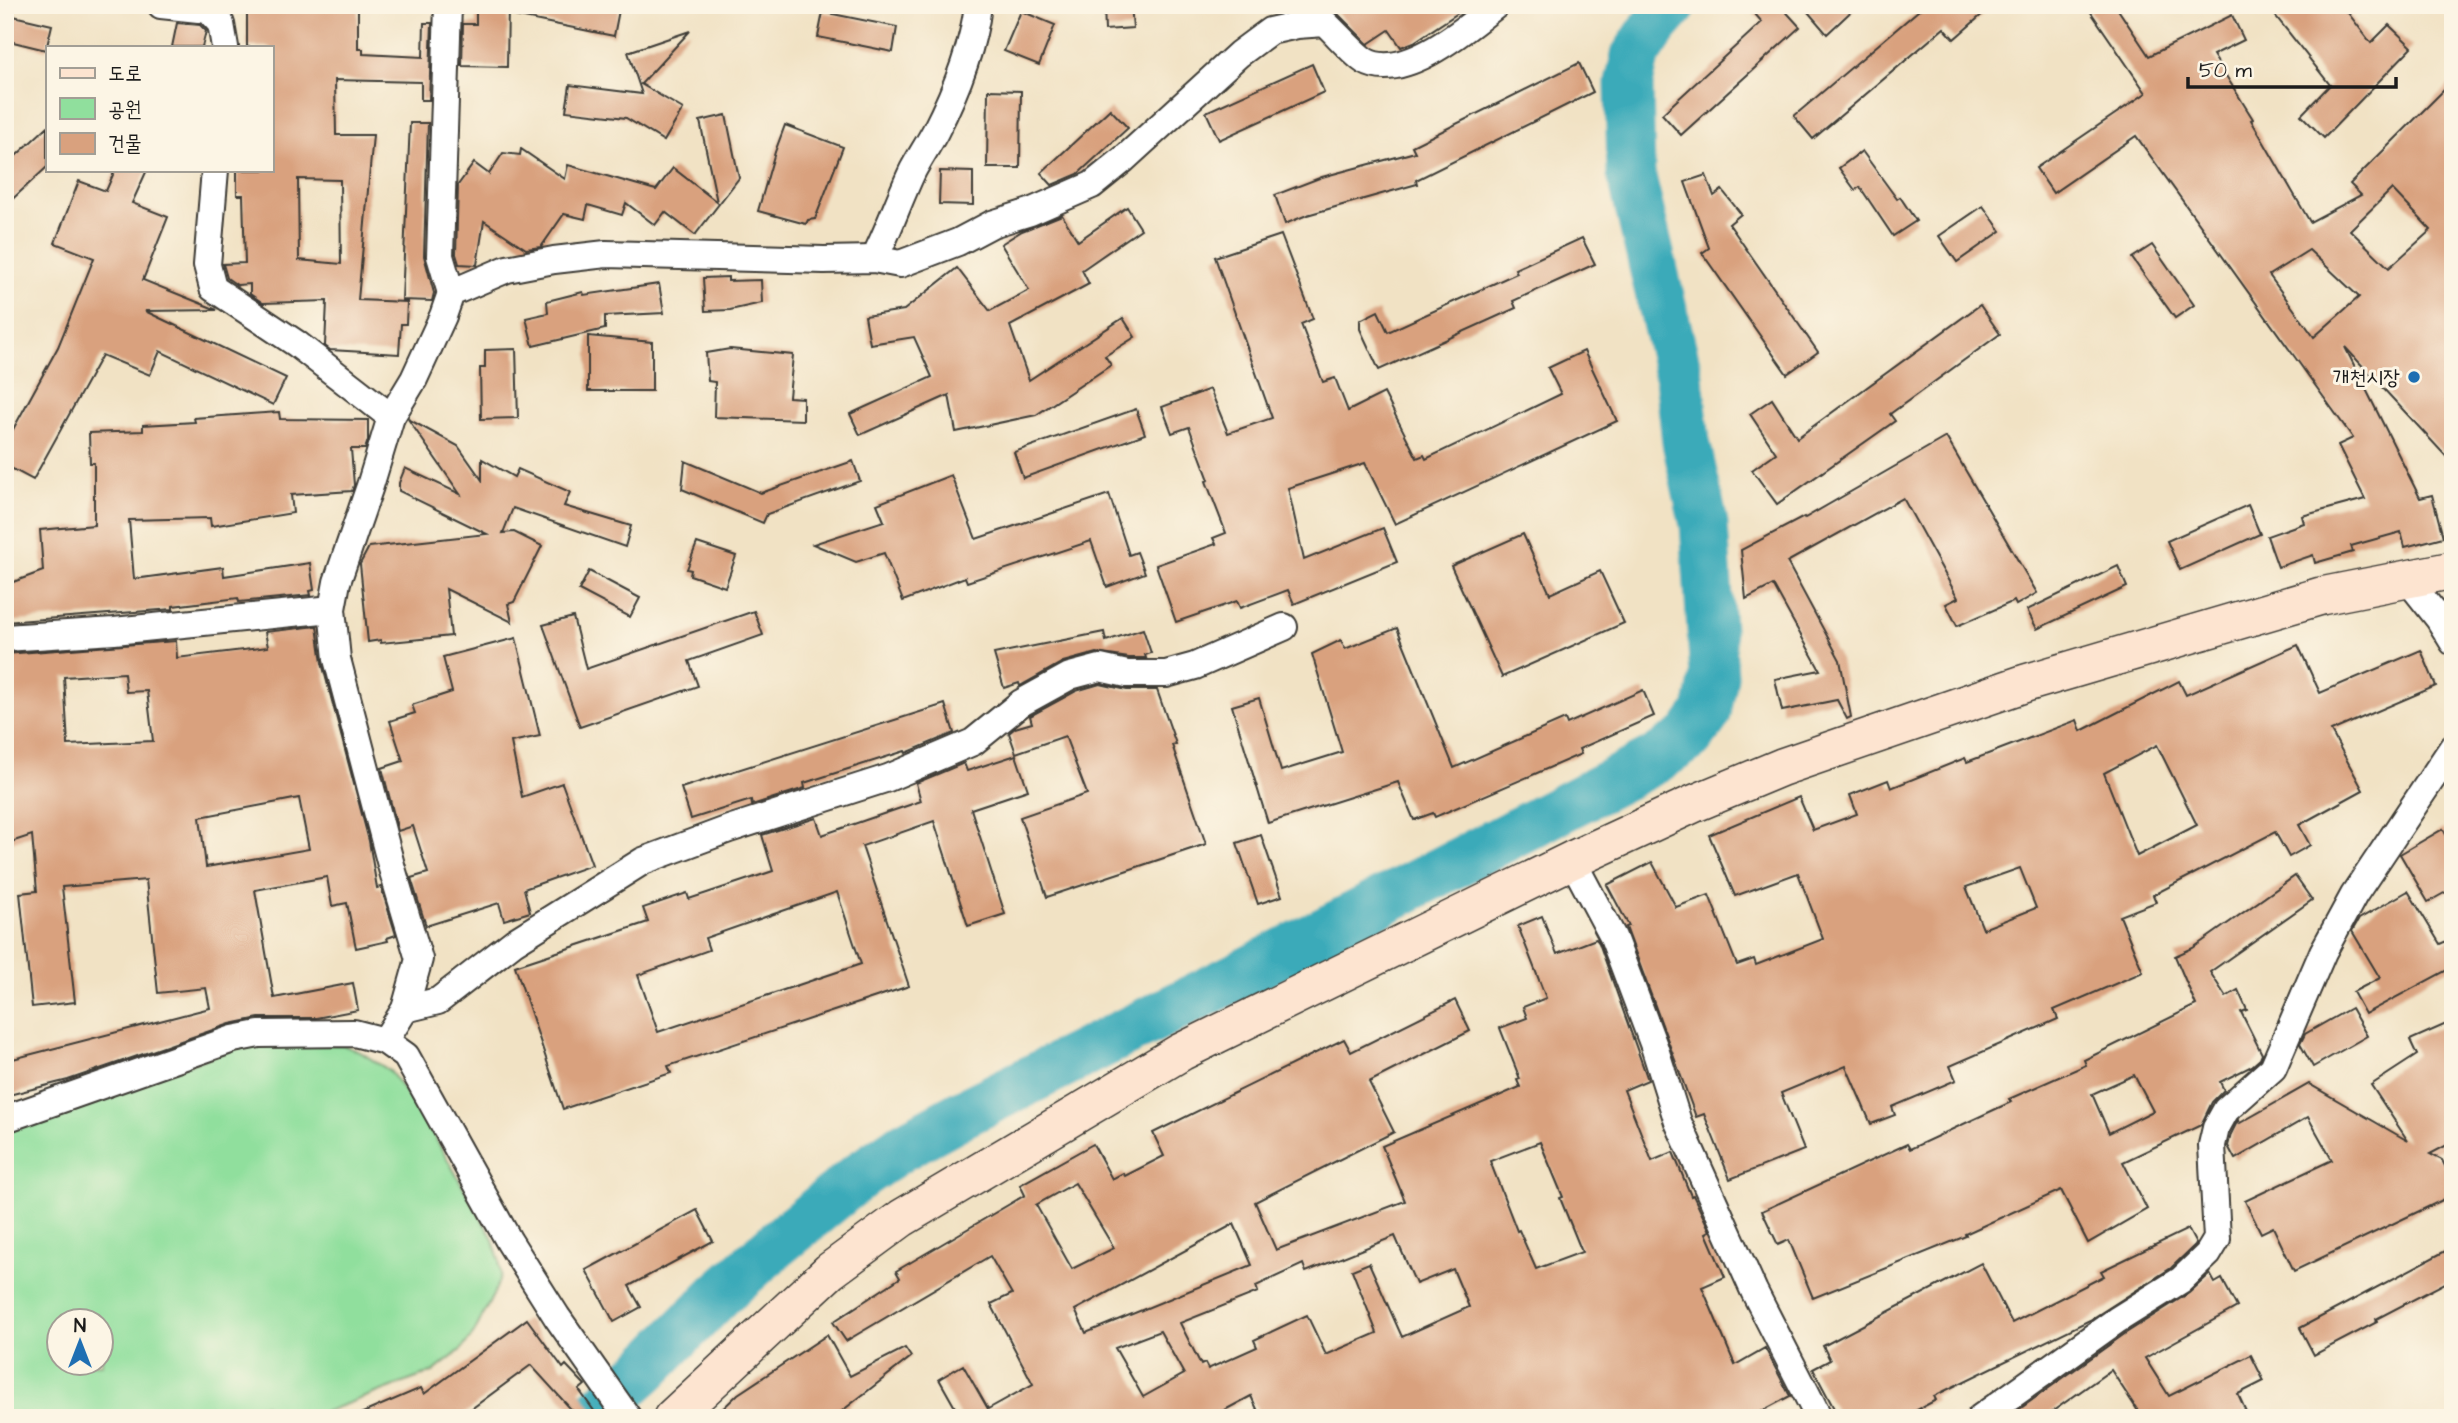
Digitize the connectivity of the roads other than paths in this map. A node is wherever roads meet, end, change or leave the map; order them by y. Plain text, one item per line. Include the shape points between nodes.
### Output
1 (161, 5) edge
2 (448, 5) edge
3 (978, 5) edge
4 (1496, 5) edge
5 (225, 46) edge
6 (215, 172) edge
7 (874, 259) junction
8 (451, 293) junction
9 (391, 417) junction
10 (2453, 570) edge
11 (2408, 580) junction
12 (332, 609) junction
13 (1284, 627) dead end
14 (5, 638) edge
15 (2453, 642) edge
16 (2453, 747) edge
17 (1572, 860) junction
18 (405, 1009) junction
19 (385, 1041) junction
20 (5, 1119) edge
21 (628, 1418) edge
22 (672, 1418) edge
23 (1819, 1418) edge
24 (1980, 1418) edge

1 - 5 street via 208,10 222,24
2 - 8 street via 440,256
3 - 7 street via 975,34 958,80
4 - 7 street via 1411,61 1389,67 1366,61 1325,23 1270,31 1092,185 900,264
6 - 9 street via 207,265 213,288 297,344
7 - 8 street via 606,254 507,269
8 - 9 street via 414,379
9 - 12 street via 340,571
10 - 11 street
11 - 15 street
11 - 17 street via 2321,596 2026,683 1782,767
12 - 14 street
12 - 18 street via 337,659 419,959
13 - 18 street via 1166,674 1127,674 1100,668 1070,676 1021,703 961,747 888,778 643,862 514,942 438,1001
16 - 24 street via 2354,895 2323,952 2273,1068 2226,1110 2216,1128 2212,1145 2217,1239 2208,1254 2181,1280 2116,1320
17 - 22 street via 1181,1052 902,1217 830,1271
17 - 23 street via 1614,937 1678,1122 1754,1291
18 - 19 street
19 - 20 street via 354,1032 233,1039
19 - 21 street via 406,1056 509,1241

